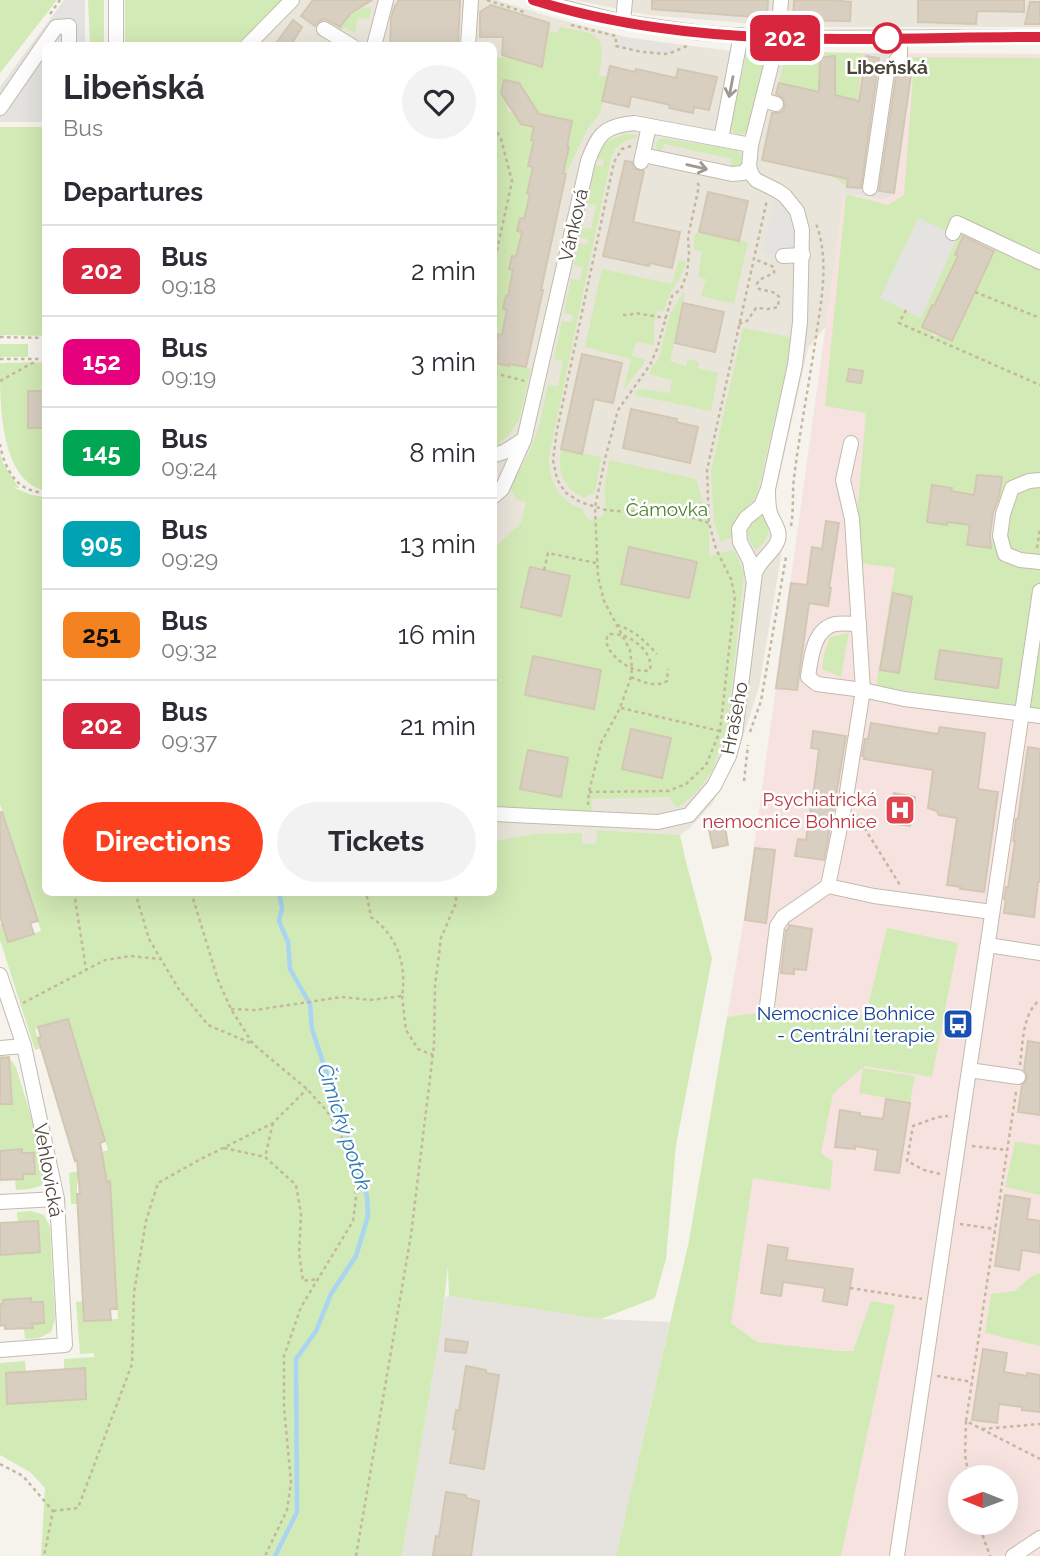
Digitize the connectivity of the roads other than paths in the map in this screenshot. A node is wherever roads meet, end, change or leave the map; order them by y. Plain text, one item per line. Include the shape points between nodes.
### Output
1 (116, 0) edge
2 (292, 0) edge
3 (386, 0) edge
4 (471, 0) edge
5 (533, 0) edge
6 (625, 0) edge
7 (781, 0) edge
8 (623, 22) junction
9 (324, 29) dead end
10 (741, 35) junction
11 (1040, 37) edge
12 (778, 38) junction
13 (901, 38) junction
14 (46, 42) edge
15 (69, 42) edge
16 (116, 42) edge
17 (251, 42) edge
18 (345, 42) edge
19 (375, 42) edge
20 (468, 42) edge
21 (42, 47) edge
22 (0, 108) edge
23 (649, 126) junction
24 (721, 139) junction
25 (751, 145) junction
26 (749, 167) junction
27 (870, 188) dead end
28 (953, 233) dead end
29 (783, 256) dead end
30 (803, 256) junction
31 (1040, 262) edge
32 (524, 440) junction
33 (851, 443) dead end
34 (497, 454) edge
35 (1040, 480) edge
36 (768, 489) junction
37 (497, 493) edge
38 (1040, 562) edge
39 (754, 580) junction
40 (1040, 591) edge
41 (859, 624) junction
42 (863, 690) junction
43 (1021, 713) junction
44 (1040, 716) edge
45 (497, 814) edge
46 (828, 886) junction
47 (992, 912) junction
48 (988, 945) junction
49 (1040, 953) edge
50 (0, 975) edge
51 (767, 1006) dead end
52 (24, 1046) junction
53 (0, 1048) edge
54 (969, 1070) junction
55 (1018, 1077) road end
56 (57, 1199) junction
57 (0, 1202) edge
58 (0, 1350) edge
59 (1040, 1538) edge
60 (897, 1556) edge
61 (1013, 1556) edge

1 - 16 street
2 - 17 street
3 - 19 street
4 - 20 street
5 - 8 street
6 - 8 street
7 - 12 street
8 - 10 street
9 - 18 street
10 - 12 street
10 -> 24 street
11 - 13 street
12 - 13 street
12 - 25 street via 769,102
13 - 27 street via 900,55 887,72
14 - 15 street via 56,27 69,26
21 - 22 street
23 - 24 street, Vánková
23 -> 26 street via 643,155 732,174
23 - 32 street, Vánková via 617,125 602,132 594,144
24 - 25 street, Vánková
25 - 26 street
26 - 30 street, Hrašeho via 756,180 785,196 797,211
28 - 31 street via 957,223
29 - 30 street
30 - 36 street, Hrašeho via 794,365
32 - 34 street
32 - 37 street, Vánková
33 - 41 street via 843,480 852,519
35 - 38 street via 1012,488 1000,536 1005,554
36 - 39 street, Hrašeho via 778,539
36 - 39 street, Hrašeho via 761,506 740,529
39 - 45 street, Hrašeho via 729,756 714,786 689,815 658,822
40 - 43 street
41 - 42 street
41 - 42 street via 835,624 822,630 808,677 817,684
42 - 43 street
42 - 46 street
43 - 44 street
43 - 47 street
46 - 47 street
46 - 51 street via 777,926
47 - 48 street
48 - 49 street
48 - 54 street
50 - 52 street, Vehlovická
52 - 53 street
52 - 56 street, Vehlovická
54 - 55 street
54 - 60 street
56 - 57 street
56 - 58 street, Vehlovická via 65,1345
59 - 61 street

